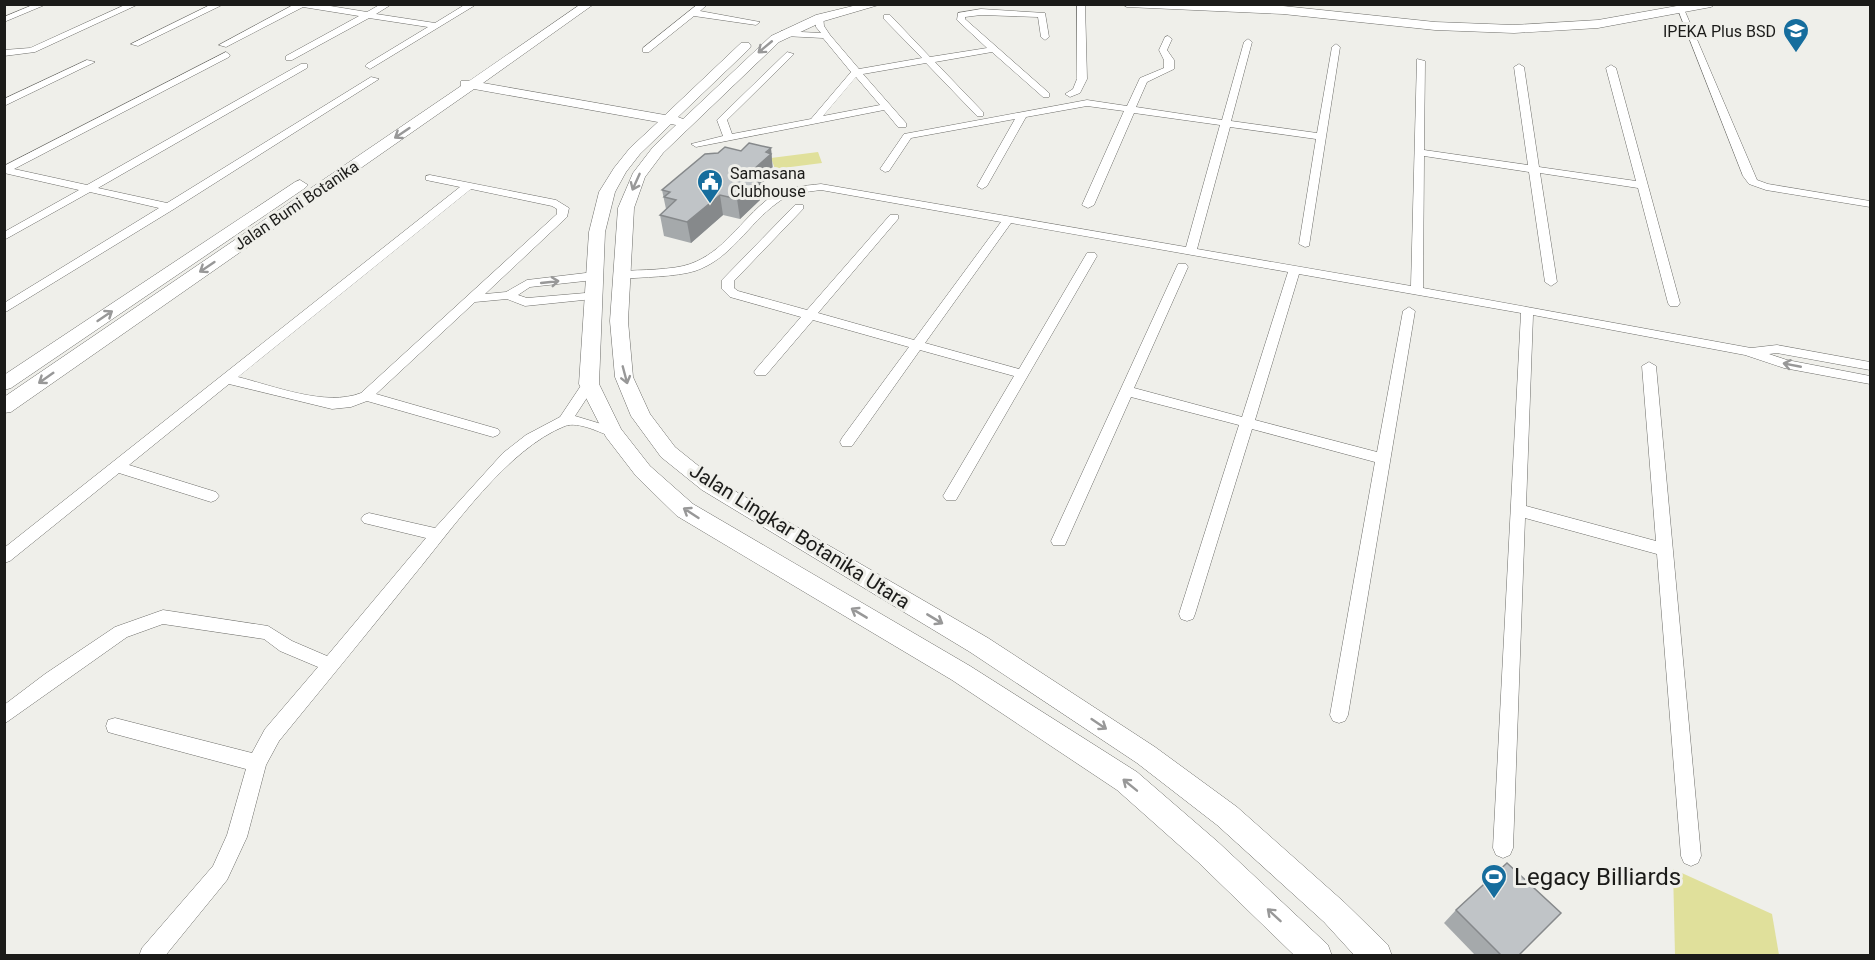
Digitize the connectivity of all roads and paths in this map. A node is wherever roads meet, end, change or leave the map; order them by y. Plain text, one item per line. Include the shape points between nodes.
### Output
1 (42, 4) edge
2 (135, 4) edge
3 (220, 4) edge
4 (388, 4) edge
5 (472, 4) edge
6 (570, 4) edge
7 (589, 4) edge
8 (704, 4) edge
9 (838, 4) edge
10 (877, 4) edge
11 (1081, 4) edge
12 (1127, 4) edge
13 (1296, 4) edge
14 (1654, 4) edge
15 (1711, 4) edge
16 (301, 5) edge
17 (1680, 9) junction
18 (1327, 11) junction
19 (693, 13) junction
20 (367, 16) junction
21 (887, 17) dead end
22 (820, 18) junction
23 (4, 20) edge
24 (435, 26) junction
25 (756, 32) junction
26 (1044, 32) dead end
27 (784, 33) junction
28 (825, 36) junction
29 (1168, 39) dead end
30 (1248, 42) dead end
31 (135, 44) dead end
32 (223, 45) dead end
33 (1336, 47) dead end
34 (994, 49) junction
35 (646, 50) dead end
36 (4, 53) edge
37 (790, 54) dead end
38 (226, 56) dead end
39 (289, 58) dead end
40 (928, 60) junction
41 (1420, 60) dead end
42 (90, 62) dead end
43 (304, 66) dead end
44 (370, 66) dead end
45 (1519, 67) dead end
46 (1611, 68) dead end
47 (856, 72) junction
48 (374, 80) dead end
49 (454, 82) junction
50 (472, 85) junction
51 (1070, 94) dead end
52 (1046, 95) dead end
53 (4, 103) edge
54 (886, 107) junction
55 (1130, 108) junction
56 (980, 114) dead end
57 (1022, 115) junction
58 (677, 121) junction
59 (814, 121) junction
60 (1227, 123) junction
61 (902, 125) dead end
62 (1322, 137) junction
63 (729, 138) junction
64 (696, 144) dead end
65 (1418, 152) junction
66 (885, 169) dead end
67 (1534, 169) junction
68 (5, 170) edge
69 (430, 178) dead end
70 (1642, 185) junction
71 (468, 186) junction
72 (982, 186) dead end
73 (92, 188) junction
74 (1870, 204) edge
75 (1088, 205) dead end
76 (170, 207) junction
77 (799, 207) dead end
78 (894, 217) dead end
79 (1009, 218) junction
80 (4, 237) edge
81 (1305, 244) dead end
82 (1191, 251) junction
83 (1091, 256) dead end
84 (1182, 267) dead end
85 (1295, 269) junction
86 (621, 272) junction
87 (1551, 282) dead end
88 (593, 286) junction
89 (1417, 291) junction
90 (135, 295) junction
91 (509, 295) junction
92 (471, 299) junction
93 (159, 300) junction
94 (1674, 303) dead end
95 (4, 309) edge
96 (1409, 310) dead end
97 (1527, 310) junction
98 (810, 315) junction
99 (916, 344) junction
100 (1748, 351) junction
101 (1832, 359) junction
102 (1648, 366) dead end
103 (1870, 366) edge
104 (761, 372) dead end
105 (1022, 374) junction
106 (1838, 374) junction
107 (226, 379) junction
108 (1870, 380) edge
109 (4, 384) edge
110 (589, 384) junction
111 (1127, 391) junction
112 (366, 396) junction
113 (4, 407) edge
114 (566, 420) junction
115 (1247, 422) junction
116 (493, 432) dead end
117 (613, 432) junction
118 (847, 442) dead end
119 (1384, 459) junction
120 (117, 467) junction
121 (212, 496) dead end
122 (951, 496) dead end
123 (1518, 510) junction
124 (369, 519) dead end
125 (438, 535) junction
126 (1059, 541) dead end
127 (1665, 550) junction
128 (4, 557) edge
129 (1187, 614) dead end
130 (329, 664) junction
131 (1032, 680) junction
132 (1011, 705) junction
133 (1339, 715) dead end
134 (4, 716) edge
135 (116, 726) dead end
136 (257, 763) junction
137 (1503, 848) dead end
138 (1691, 856) dead end
139 (150, 956) edge
140 (1317, 956) edge
141 (1377, 956) edge

1 - 23 street
2 - 36 street via 32,50
3 - 31 street
4 - 20 street
5 - 24 street
6 - 49 street, Jalan Bumi Botanika
7 - 50 street, Jalan Bumi Botanika
8 - 19 street
9 - 25 street, Jalan Lingkar Botanika Utara
10 - 22 street, Jalan Lingkar Botanika Utara
11 - 51 street via 1082,79 1077,91
12 - 18 street
13 - 18 street
14 - 18 street via 1580,18 1495,22
15 - 17 street
16 - 20 street
16 - 32 street
17 - 18 street via 1598,24 1532,29 1462,28
17 - 74 street via 1748,176 1788,192
19 - 25 street
19 - 35 street
20 - 24 street
20 - 39 street
21 - 40 street
22 - 27 street, Jalan Lingkar Botanika Utara
22 - 28 street
24 - 44 street
25 - 58 street, Jalan Lingkar Botanika Utara
26 - 34 street via 1042,15 961,15 961,20
27 - 28 street
27 -> 58 street, Jalan Lingkar Botanika Utara
28 - 47 street
29 - 55 street via 1163,50 1169,69 1146,77
30 - 60 street
33 - 62 street
34 - 40 street
34 - 52 street
37 - 63 street via 722,120
38 - 68 street
40 - 47 street
40 - 56 street
41 - 65 street
42 - 53 street
43 - 73 street
45 - 67 street
46 - 70 street
47 - 54 street
47 - 59 street
48 - 76 street
49 - 50 street
49 - 90 street, Jalan Bumi Botanika
50 - 58 street
50 -> 93 street, Jalan Bumi Botanika
54 - 59 street
54 - 61 street
55 - 57 street via 1087,103
55 - 60 street
55 - 75 street
57 - 66 street via 908,136
57 - 72 street
58 -> 86 street, Jalan Lingkar Botanika Utara via 638,176 626,208
58 - 88 street, Jalan Lingkar Botanika Utara via 619,171 607,192 597,232
59 - 63 street
60 - 62 street
60 - 82 street
62 - 81 street
63 - 64 street
65 - 67 street
65 - 89 street
67 - 70 street
67 - 87 street
68 - 73 street
69 - 71 street
70 - 94 street
71 - 92 street via 556,202 563,208 563,215
71 - 107 street
73 - 76 street
73 - 80 street
76 - 95 street
77 - 98 street via 728,280 728,289
78 - 98 street
79 - 82 street
79 - 86 street via 837,188 807,188 773,200 731,243 692,268
79 - 99 street
82 - 85 street
83 - 105 street
84 - 111 street
85 - 89 street
85 - 115 street
86 -> 131 street, Jalan Lingkar Botanika Utara via 619,321 624,377 641,416 668,452 709,485
91 -> 88 street via 527,284
88 - 91 street via 525,302
88 - 110 street, Jalan Lingkar Botanika Utara
89 - 97 street
90 - 93 street
109 -> 90 street, Jalan Bumi Botanika
91 - 92 street
92 - 112 street
93 -> 113 street, Jalan Bumi Botanika
96 - 119 street
97 - 100 street
97 - 123 street
98 - 99 street
98 - 104 street
99 - 105 street
99 - 118 street
100 - 101 street via 1777,349
106 -> 100 street via 1784,364
101 - 103 street
101 - 106 street
102 - 127 street
105 - 122 street
106 - 108 street
107 - 112 street via 332,404
107 - 120 street
110 - 114 street
110 - 117 street, Jalan Lingkar Botanika Utara
111 - 115 street
111 - 126 street
112 - 116 street
114 - 117 street
114 - 125 street via 508,457
115 - 119 street
115 - 129 street
132 -> 117 street, Jalan Lingkar Botanika Utara via 686,510 643,471
119 - 133 street
120 - 121 street
120 - 128 street
123 - 127 street
123 - 137 street
124 - 125 street
125 - 130 street
127 - 138 street
130 - 134 street via 286,646 268,633 163,617 121,632
130 - 136 street via 272,735
131 - 132 street
131 -> 141 street, Jalan Lingkar Botanika Utara via 1146,755 1227,816
140 -> 132 street, Jalan Lingkar Botanika Utara via 1127,781
135 - 136 street
136 - 139 street via 237,837 220,873

